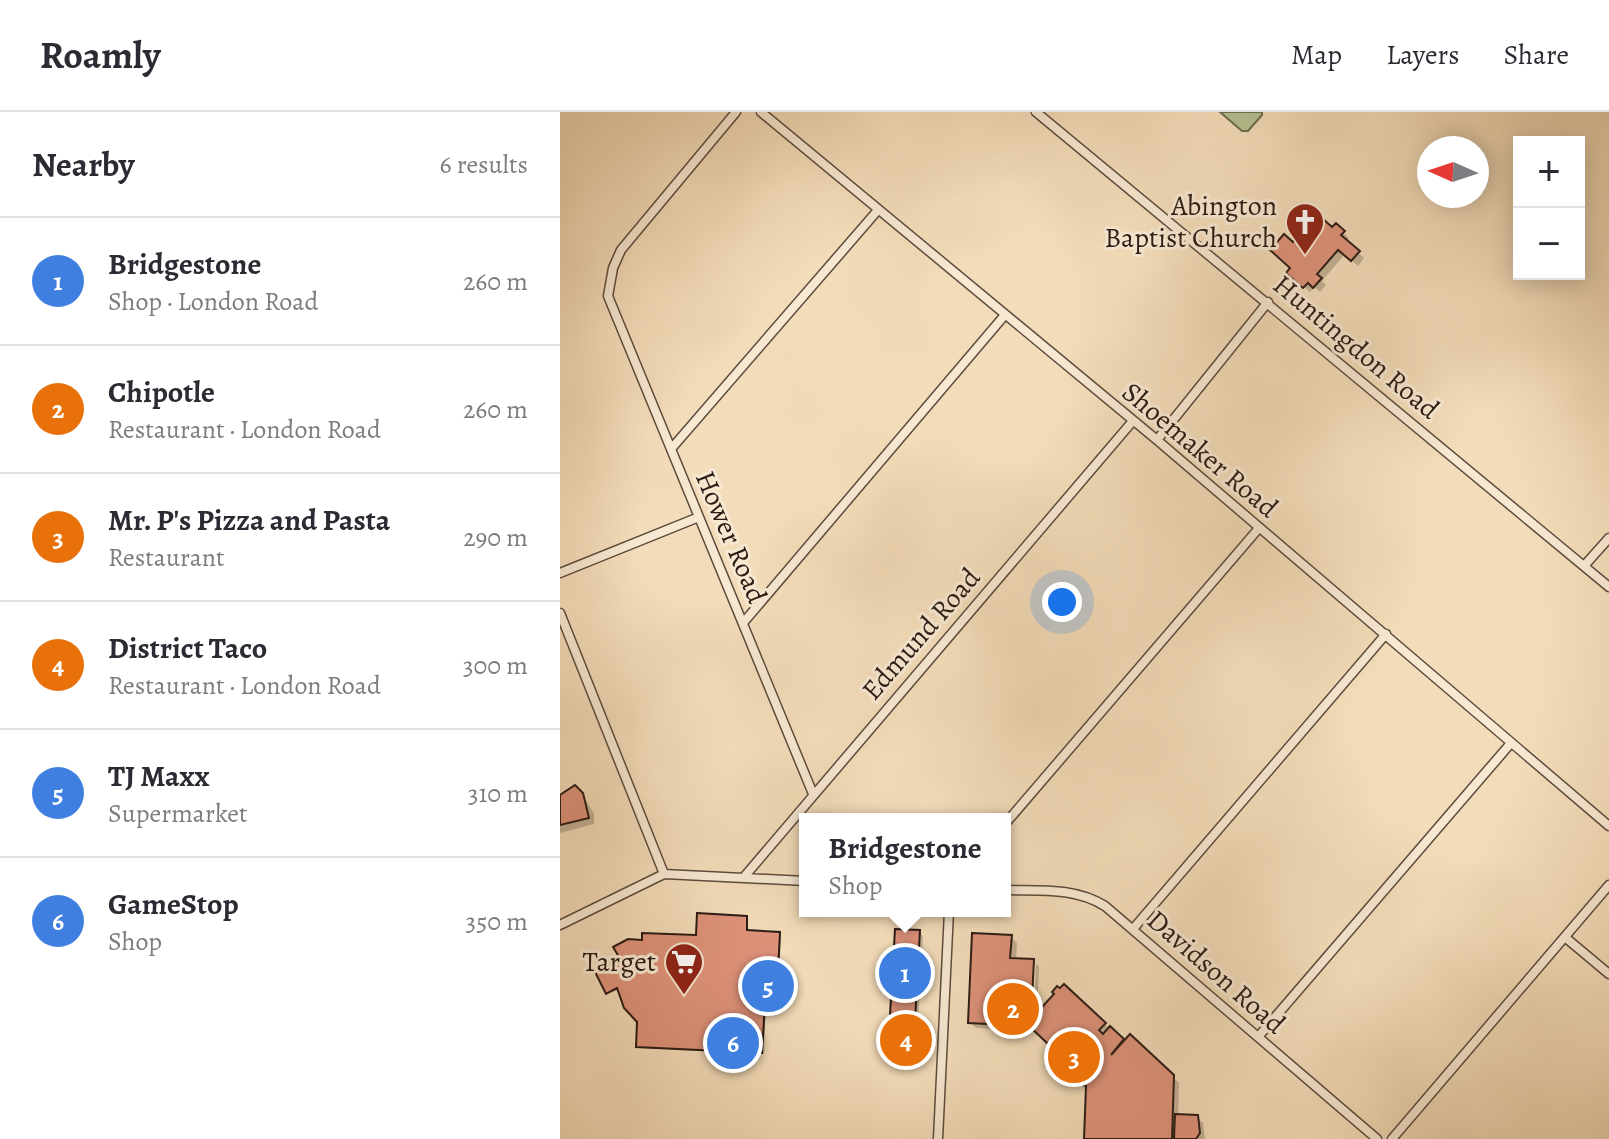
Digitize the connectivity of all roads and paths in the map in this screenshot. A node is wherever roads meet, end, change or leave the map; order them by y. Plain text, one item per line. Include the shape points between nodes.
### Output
1 (736, 112) edge
2 (761, 112) edge
3 (1036, 112) edge
4 (878, 210) junction
5 (1268, 302) junction
6 (1004, 316) junction
7 (1132, 422) junction
8 (1157, 440) junction
9 (671, 449) junction
10 (699, 517) junction
11 (1259, 528) junction
12 (1609, 538) edge
13 (1584, 566) junction
14 (560, 573) edge
15 (1609, 587) edge
16 (560, 613) edge
17 (743, 623) junction
18 (1386, 634) junction
19 (1511, 743) junction
20 (813, 794) junction
21 (1011, 817) edge
22 (1609, 826) edge
23 (664, 874) junction
24 (744, 877) junction
25 (799, 881) edge
26 (1609, 885) edge
27 (1011, 890) edge
28 (949, 917) edge
29 (560, 925) edge
30 (1133, 929) junction
31 (1566, 938) junction
32 (1609, 974) edge
33 (1258, 1037) junction
34 (938, 1139) edge
35 (1377, 1139) edge
36 (1392, 1139) edge

1 - 9 street, Hower Road via 621,250 613,268 608,296
2 - 4 street, Shoemaker Road
3 - 5 street, Huntingdon Road
4 - 6 street, Shoemaker Road
4 - 9 street
5 - 8 street
5 - 13 street, Huntingdon Road
6 - 7 street, Shoemaker Road
6 - 17 street
7 - 8 street, Shoemaker Road
7 - 20 street, Edmund Road
8 - 11 street, Shoemaker Road
9 - 10 street, Hower Road
10 - 14 street
10 - 17 street, Hower Road
11 - 18 street, Shoemaker Road
11 - 21 street
12 - 13 street
13 - 15 street, Huntingdon Road
16 - 23 street
17 - 20 street, Hower Road
18 - 19 street, Shoemaker Road
18 - 30 street
19 - 22 street, Shoemaker Road
19 - 33 street
20 - 24 street, Edmund Road
23 - 24 street
23 - 29 street
24 - 25 street
26 - 31 street
27 - 30 street, Davidson Road via 1088,895
28 - 34 street
30 - 33 street, Davidson Road
31 - 32 street
31 - 36 street
33 - 35 street, Davidson Road

